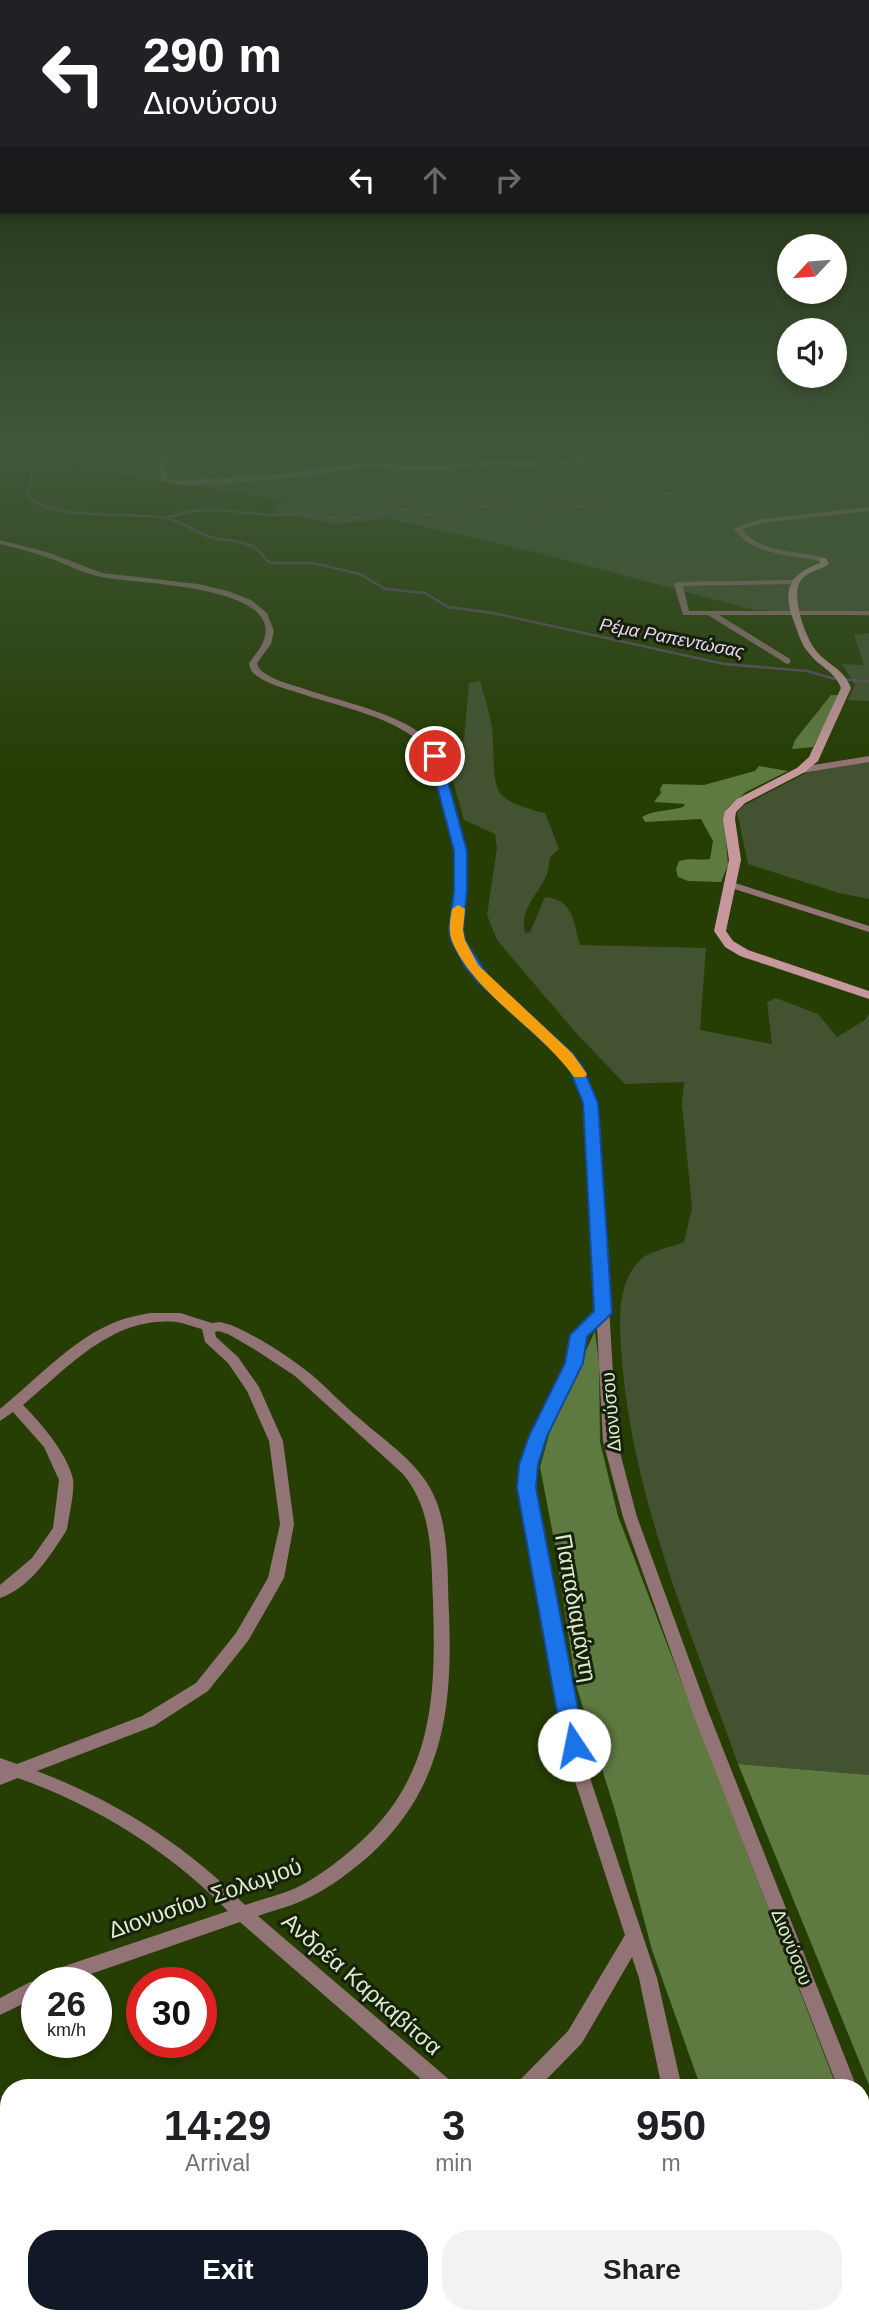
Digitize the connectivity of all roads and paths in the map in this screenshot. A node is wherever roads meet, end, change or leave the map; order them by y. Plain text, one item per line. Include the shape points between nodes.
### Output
1 (44, 554) edge
2 (796, 554) edge
3 (823, 560) joint
4 (794, 582) junction
5 (869, 613) edge
6 (711, 614) junction
7 (797, 614) junction
8 (787, 661) dead end
9 (869, 759) edge
10 (801, 770) junction
11 (732, 885) junction
12 (869, 929) edge
13 (869, 995) edge
14 (603, 1313) junction
15 (212, 1328) junction
16 (14, 1405) junction
17 (0, 1416) edge
18 (0, 1592) edge
19 (0, 1765) edge
20 (20, 1772) junction
21 (0, 1778) edge
22 (241, 1912) junction
23 (633, 1938) junction
24 (85, 1967) edge
25 (21, 1996) edge
26 (0, 2007) edge
27 (434, 2079) edge
28 (534, 2079) edge
29 (670, 2079) edge
30 (844, 2079) edge

1 - 14 street, Διονύσου via 100,575 178,583 260,608 270,633 253,663 257,672 405,729 432,749 460,851 458,940 484,980 576,1067 591,1103
2 - 3 street
3 - 4 street via 825,564 809,569
4 - 6 street via 678,584 686,613
4 - 7 street via 790,596
5 - 7 street
6 - 7 street
6 - 8 street
7 - 10 street via 812,653 843,680 817,754
9 - 10 street
10 - 11 street via 741,801 731,811 736,852
11 - 12 street
11 - 13 street via 720,931 729,944
14 - 23 street, Παπαδιαμάντη via 579,1335 574,1363 528,1465 527,1488 579,1769
14 - 30 street, Διονύσου via 610,1441 630,1517 700,1711
15 - 16 street via 179,1315 125,1323 85,1345
15 - 20 street via 210,1339 233,1360 254,1390 276,1441 287,1524 276,1578 242,1637 202,1687 148,1721
15 - 22 street, Διονυσίου Σολωμού via 223,1326 233,1331 302,1374 408,1469 425,1491 433,1527 443,1639 439,1713 422,1779 387,1828 328,1879 302,1893
16 - 17 street
16 - 18 street via 50,1445 66,1480 60,1529 37,1562
19 - 20 street, Ανδρέα Καρκαβίτσα
20 - 21 street
20 - 22 street, Ανδρέα Καρκαβίτσα via 149,1833 214,1883
22 - 24 street, Διονυσίου Σολωμού
22 - 27 street, Ανδρέα Καρκαβίτσα
23 - 28 street via 575,2037
23 - 29 street, Παπαδιαμάντη via 648,1978
25 - 26 street

